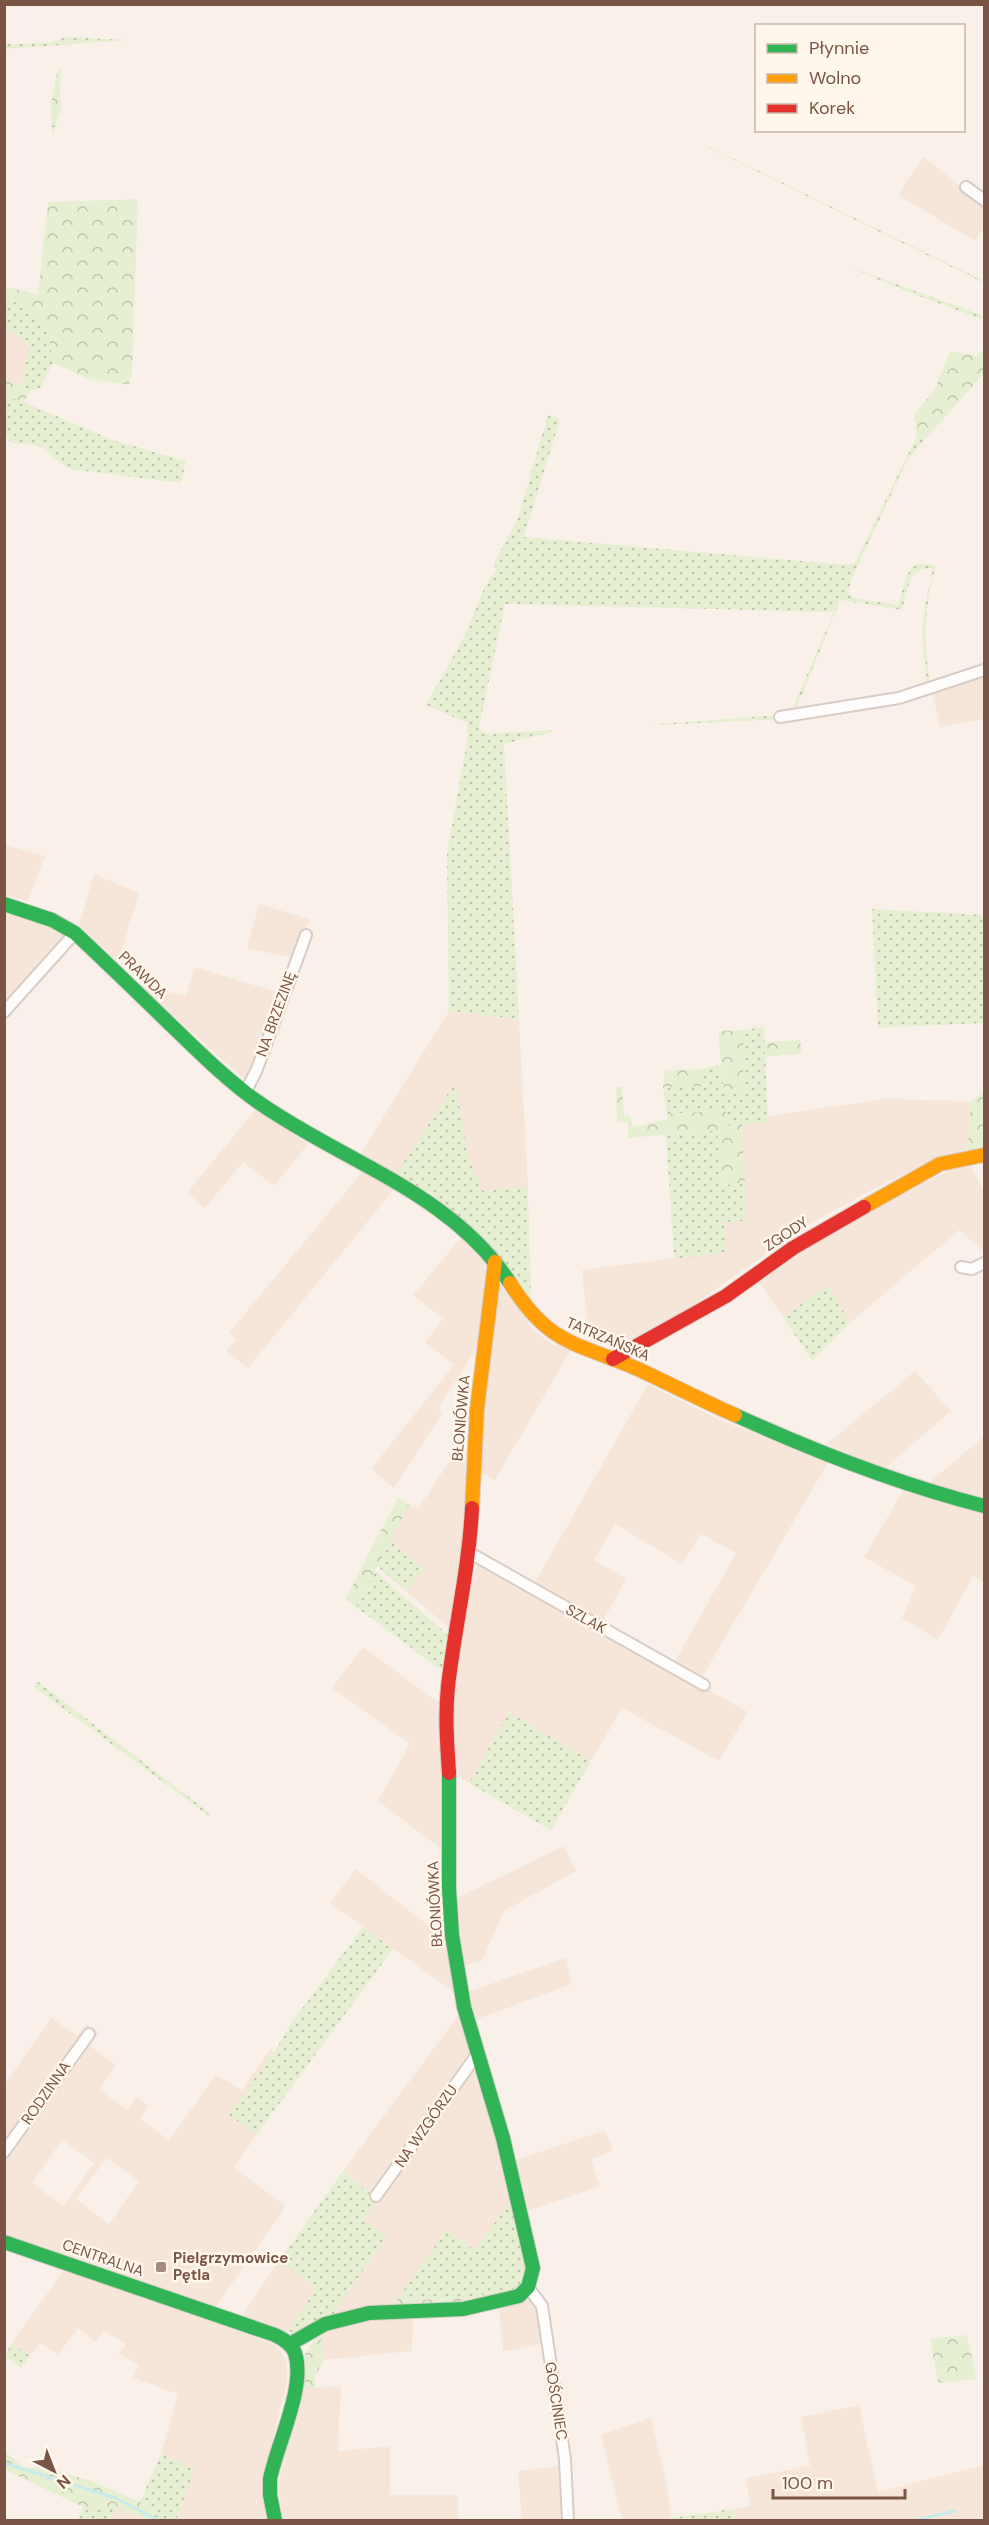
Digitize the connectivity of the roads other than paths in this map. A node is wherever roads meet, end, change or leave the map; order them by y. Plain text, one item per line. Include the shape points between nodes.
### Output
1 (966, 187) dead end
2 (984, 200) edge
3 (984, 670) edge
4 (780, 717) dead end
5 (4, 904) edge
6 (75, 933) junction
7 (306, 935) dead end
8 (4, 1012) edge
9 (245, 1093) junction
10 (984, 1155) edge
11 (495, 1262) junction
12 (984, 1263) edge
13 (961, 1267) dead end
14 (613, 1359) junction
15 (984, 1506) edge
16 (470, 1553) junction
17 (704, 1685) dead end
18 (89, 2034) dead end
19 (476, 2056) junction
20 (4, 2152) edge
21 (376, 2196) dead end
22 (4, 2242) edge
23 (528, 2287) junction
24 (290, 2344) junction
25 (275, 2520) edge
26 (568, 2520) edge

1 - 2 street
3 - 4 street via 899,698
5 - 6 street, PRAWDA via 52,920
6 - 8 street
6 - 9 street, PRAWDA
7 - 9 street, NA BRZEZINĘ
9 - 11 street, TATRZAŃSKA via 315,1138 422,1197
10 - 14 street, ZGODY via 939,1164 793,1248 726,1296
11 - 14 street, TATRZAŃSKA via 542,1326 568,1342
11 - 16 street, BŁONIÓWKA via 477,1409
12 - 13 street via 972,1269
14 - 15 street, TATRZAŃSKA via 769,1432 873,1474
16 - 17 street, SZLAK
16 - 19 street, BŁONIÓWKA via 448,1687 446,1731 452,1935
18 - 20 street, RODZINNA
19 - 21 street, NA WZGÓRZU
19 - 23 street, BŁONIÓWKA via 503,2138 531,2262
22 - 24 street, CENTRALNA via 264,2331
23 - 24 street via 519,2296 463,2309 360,2316 325,2325
23 - 26 street, GOŚCINIEC via 542,2306 565,2460
24 - 25 street via 297,2361 294,2387 270,2479

